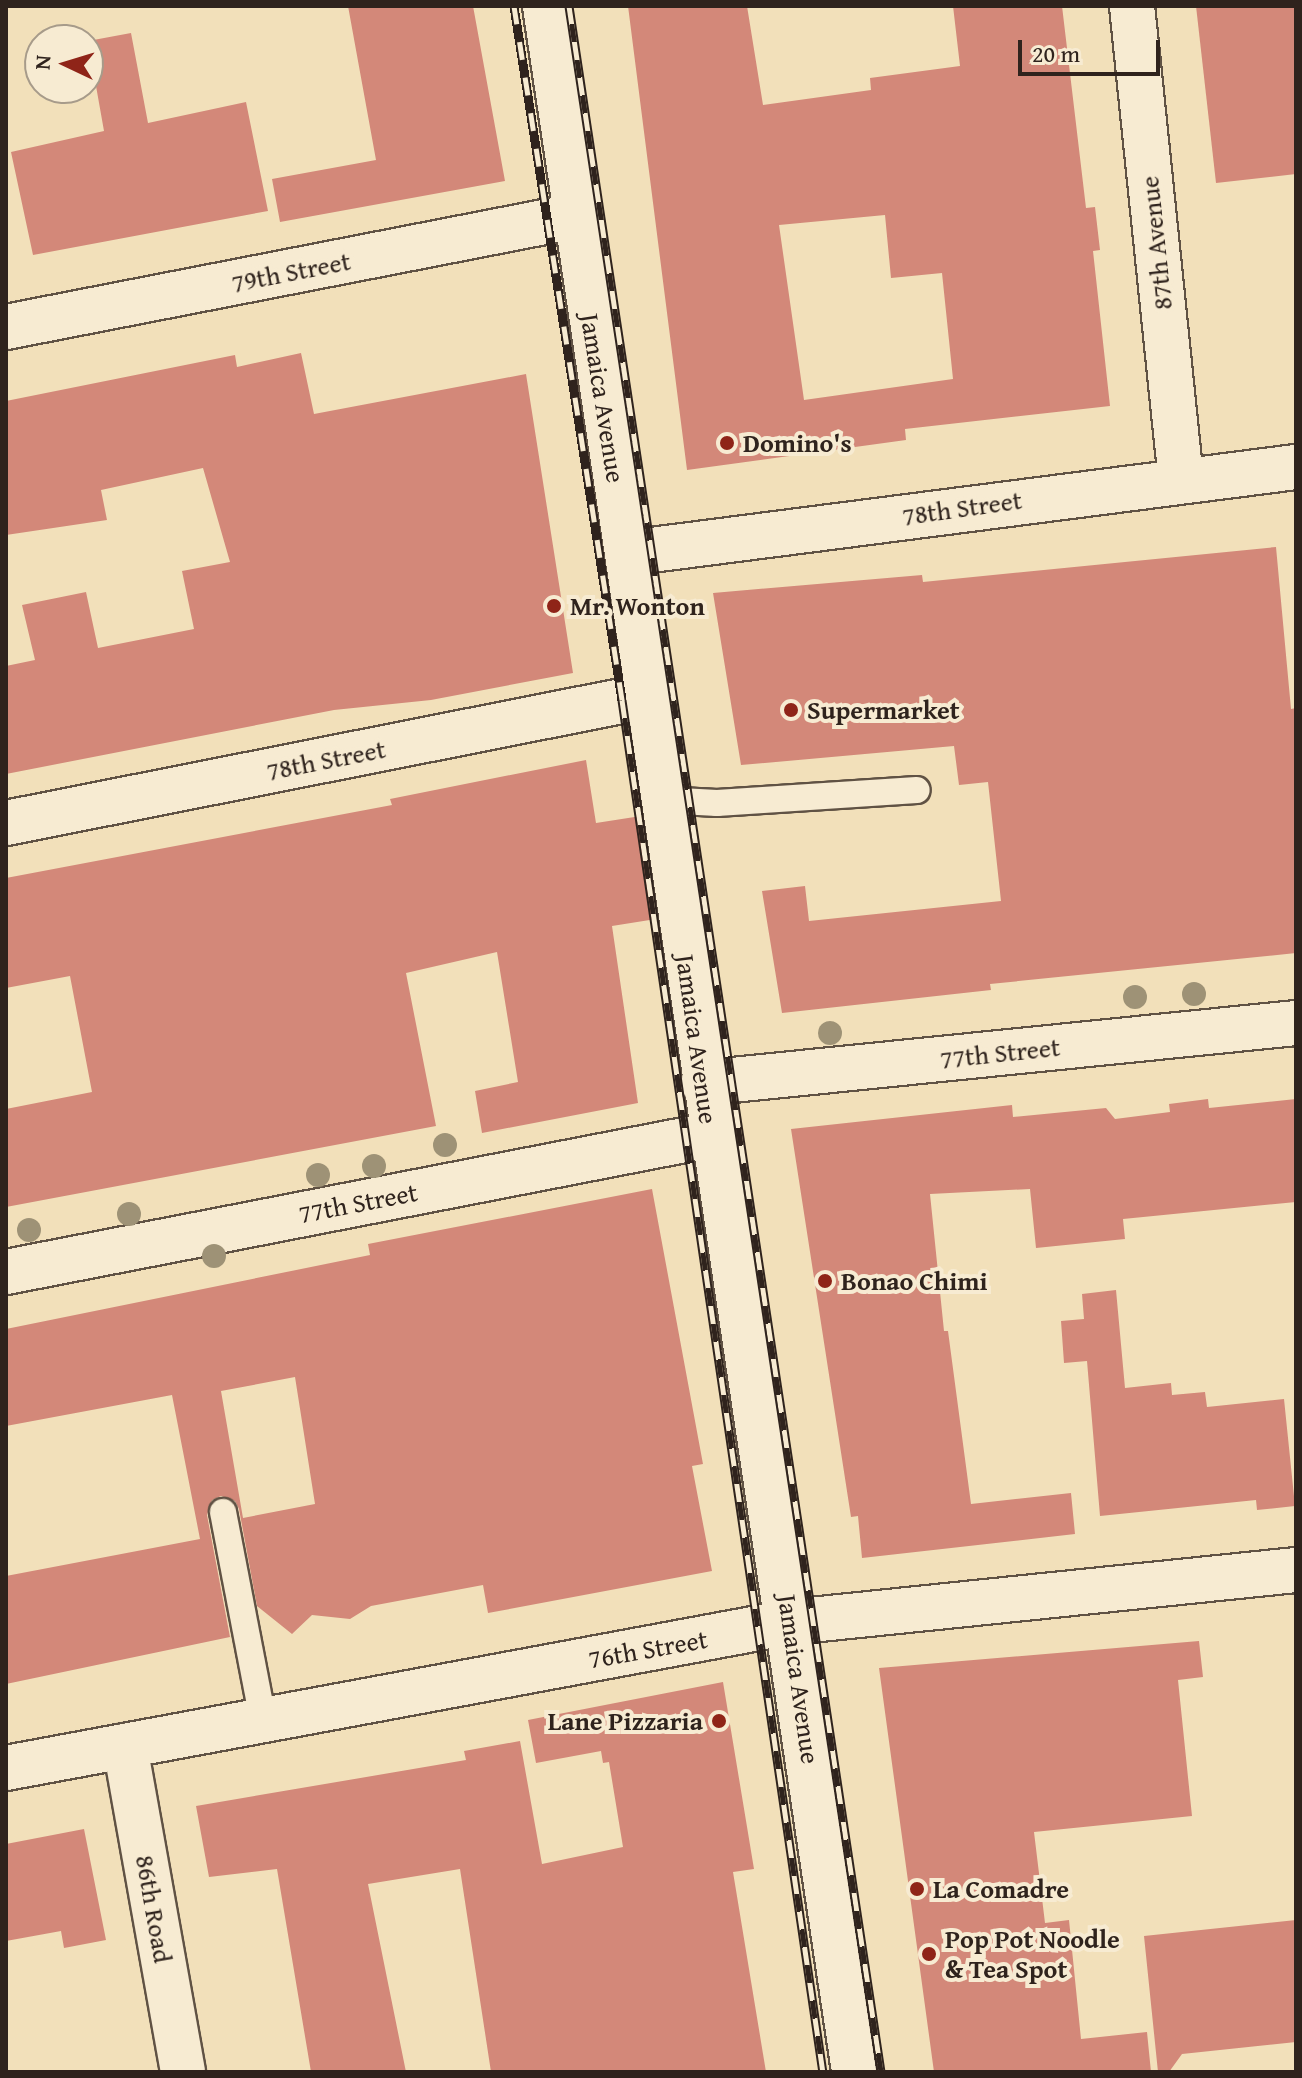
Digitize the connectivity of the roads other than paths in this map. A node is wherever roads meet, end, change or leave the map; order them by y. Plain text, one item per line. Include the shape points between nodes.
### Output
1 (545, 6) edge
2 (1132, 6) edge
3 (575, 216) junction
4 (6, 327) edge
5 (1296, 467) edge
6 (1181, 479) junction
7 (628, 553) junction
8 (647, 696) junction
9 (917, 790) dead end
10 (662, 800) junction
11 (6, 823) edge
12 (1296, 1023) edge
13 (703, 1083) junction
14 (710, 1135) junction
15 (6, 1272) edge
16 (223, 1512) dead end
17 (1296, 1570) edge
18 (791, 1622) junction
19 (263, 1720) junction
20 (125, 1746) junction
21 (6, 1768) edge
22 (183, 2072) edge
23 (854, 2072) edge

1 - 3 street, Jamaica Avenue
2 - 6 street, 87th Avenue
3 - 4 street, 79th Street
3 - 7 street, Jamaica Avenue
5 - 6 street, 78th Street
6 - 7 street, 78th Street
7 - 8 street, Jamaica Avenue
8 - 10 street, Jamaica Avenue
8 - 11 street, 78th Street
9 - 10 lane via 717,803
10 - 13 street, Jamaica Avenue
12 - 13 street, 77th Street
13 - 14 street, Jamaica Avenue
14 - 15 street, 77th Street
14 - 18 street, Jamaica Avenue
16 - 19 lane
17 - 18 street, 76th Street
18 - 19 street, 76th Street
18 - 23 street, Jamaica Avenue
19 - 20 street, 76th Street
20 - 21 street, 76th Street
20 - 22 street, 86th Road

